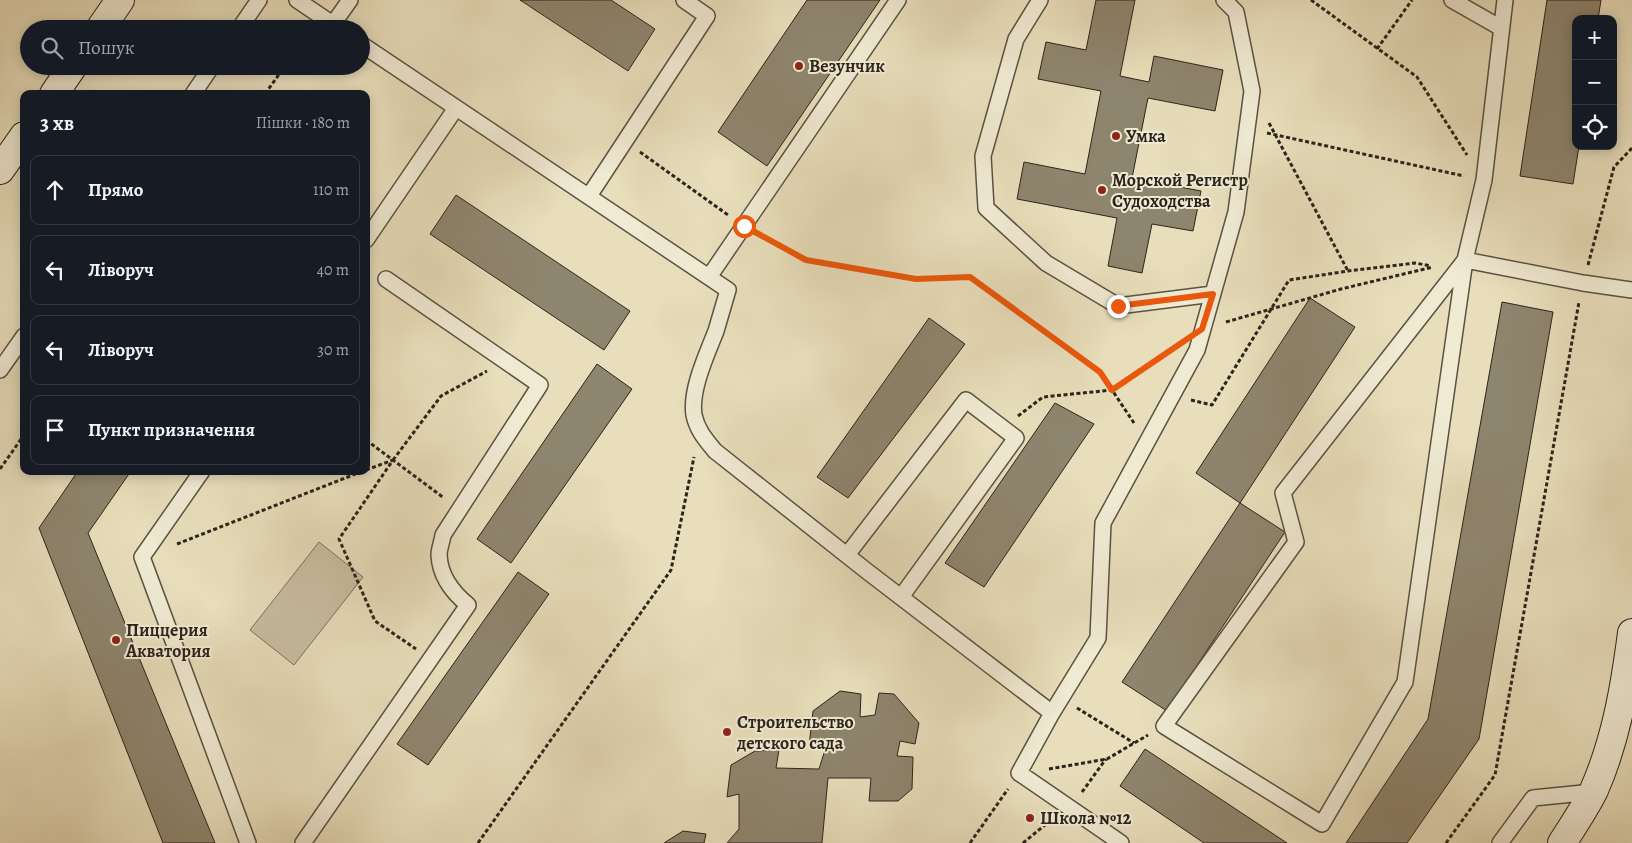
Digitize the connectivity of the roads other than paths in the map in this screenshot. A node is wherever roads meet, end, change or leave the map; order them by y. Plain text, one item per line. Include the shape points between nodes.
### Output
1 (120, 0) edge
2 (259, 0) edge
3 (297, 0) edge
4 (350, 0) edge
5 (684, 0) edge
6 (898, 0) edge
7 (1040, 0) edge
8 (1224, 0) edge
9 (1452, 0) edge
10 (1505, 0) edge
11 (106, 20) edge
12 (245, 20) edge
13 (327, 20) edge
14 (339, 20) edge
15 (1501, 28) junction
16 (370, 50) edge
17 (67, 75) edge
18 (206, 75) edge
19 (57, 90) edge
20 (196, 90) edge
21 (456, 108) junction
22 (20, 142) edge
23 (0, 170) edge
24 (589, 196) junction
25 (370, 234) edge
26 (1465, 260) junction
27 (709, 277) junction
28 (386, 279) dead end
29 (1632, 290) edge
30 (1213, 294) junction
31 (20, 342) edge
32 (0, 370) edge
33 (199, 475) edge
34 (846, 555) junction
35 (901, 597) junction
36 (1632, 633) edge
37 (1052, 713) junction
38 (1593, 792) junction
39 (248, 843) edge
40 (303, 843) edge
41 (1121, 843) edge
42 (1500, 843) edge
43 (1562, 843) edge

1 - 11 main road
2 - 12 lane
3 - 13 lane
4 - 14 lane
5 - 24 lane via 707,16
6 - 27 lane
7 - 30 lane via 1016,39 983,156 986,208 1046,263 1118,306
8 - 30 lane via 1236,12 1252,91 1236,212
9 - 15 lane
10 - 15 lane
15 - 26 lane via 1484,180
16 - 21 lane
17 - 19 main road
18 - 20 lane
21 - 24 lane
21 - 25 lane
22 - 23 main road
24 - 27 lane
26 - 26 lane via 1405,682 1322,824 1164,726 1296,542 1283,493
26 - 29 lane
27 - 34 lane via 728,290 695,392 694,414 699,432 715,451
28 - 40 lane via 540,385 443,535 439,554 442,572 455,595 468,605
30 - 37 lane via 1196,350 1103,523 1098,638
31 - 32 lane
33 - 39 lane via 142,557
34 - 35 lane
34 - 35 lane via 966,400 1002,427 1016,438
35 - 37 lane
36 - 38 main road via 1625,686 1610,750
37 - 41 lane via 1019,773
38 - 42 lane via 1533,798
38 - 43 main road

